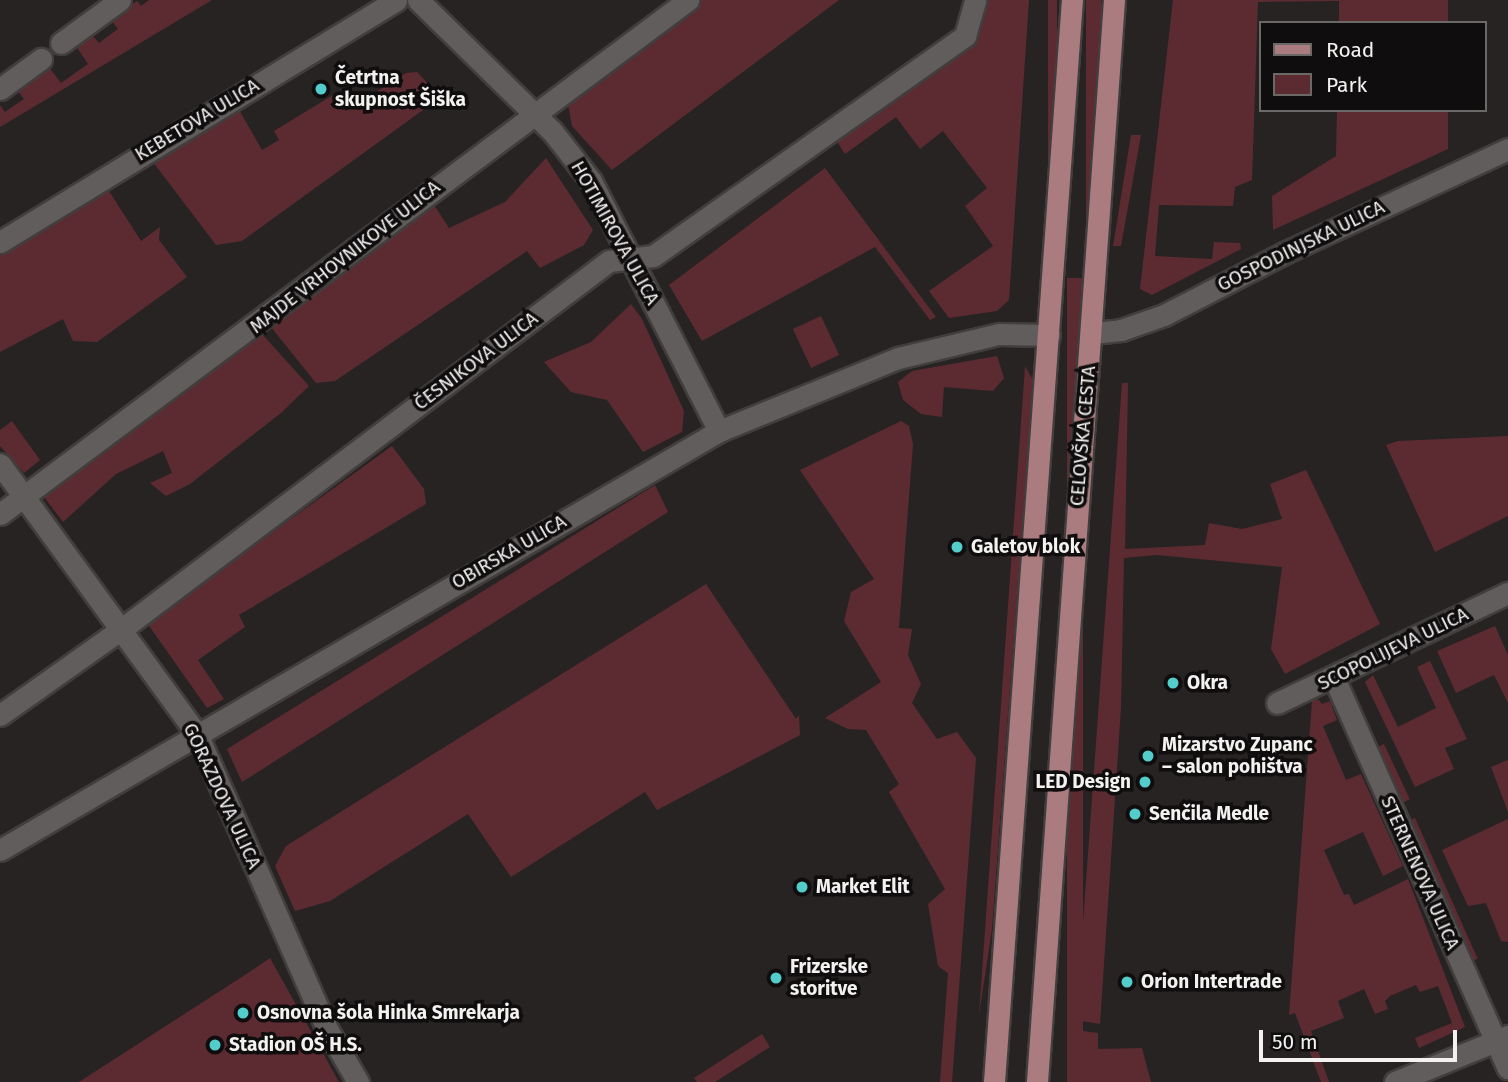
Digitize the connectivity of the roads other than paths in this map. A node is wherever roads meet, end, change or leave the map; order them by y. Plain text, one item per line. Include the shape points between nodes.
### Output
1 (120, 0) edge
2 (396, 0) edge
3 (418, 0) edge
4 (688, 0) edge
5 (975, 0) edge
6 (1072, 0) edge
7 (1114, 0) edge
8 (61, 43) dead end
9 (41, 59) dead end
10 (0, 89) edge
11 (533, 114) junction
12 (1508, 149) edge
13 (0, 242) edge
14 (632, 257) junction
15 (1093, 333) junction
16 (1049, 335) junction
17 (719, 431) junction
18 (0, 464) edge
19 (27, 495) junction
20 (0, 514) edge
21 (1508, 593) edge
22 (123, 628) junction
23 (1334, 678) junction
24 (1277, 703) dead end
25 (0, 715) edge
26 (197, 734) junction
27 (0, 850) edge
28 (1502, 1038) edge
29 (1508, 1068) edge
30 (358, 1082) edge
31 (994, 1082) edge
32 (1037, 1082) edge
33 (1395, 1082) edge

1 - 8 street
2 - 13 street, KEBETOVA ULICA
3 - 11 street, HOTIMIROVA ULICA
4 - 11 street, MAJDE VRHOVNIKOVE ULICA
5 - 14 street, ČESNIKOVA ULICA via 965,36 653,256
6 - 16 main road, CELOVŠKA CESTA
7 - 15 main road, CELOVŠKA CESTA
9 - 10 street
11 - 14 street, HOTIMIROVA ULICA via 591,181
11 - 19 street, MAJDE VRHOVNIKOVE ULICA
12 - 15 street, GOSPODINJSKA ULICA via 1155,319
14 - 17 street, HOTIMIROVA ULICA
14 - 22 street, ČESNIKOVA ULICA via 608,261
15 - 32 main road, CELOVŠKA CESTA
16 - 17 street, OBIRSKA ULICA via 999,334 898,358
16 - 31 main road, CELOVŠKA CESTA
17 - 26 street, OBIRSKA ULICA
18 - 19 street, GORAZDOVA ULICA
19 - 20 street, MAJDE VRHOVNIKOVE ULICA
19 - 22 street, GORAZDOVA ULICA
21 - 23 street, SCOPOLIJEVA ULICA
22 - 25 street, ČESNIKOVA ULICA
22 - 26 street, GORAZDOVA ULICA
23 - 24 street, SCOPOLIJEVA ULICA
23 - 28 street, STERNENOVA ULICA
26 - 27 street, OBIRSKA ULICA
26 - 30 street, GORAZDOVA ULICA via 326,1027
28 - 29 street, STERNENOVA ULICA
28 - 33 street

